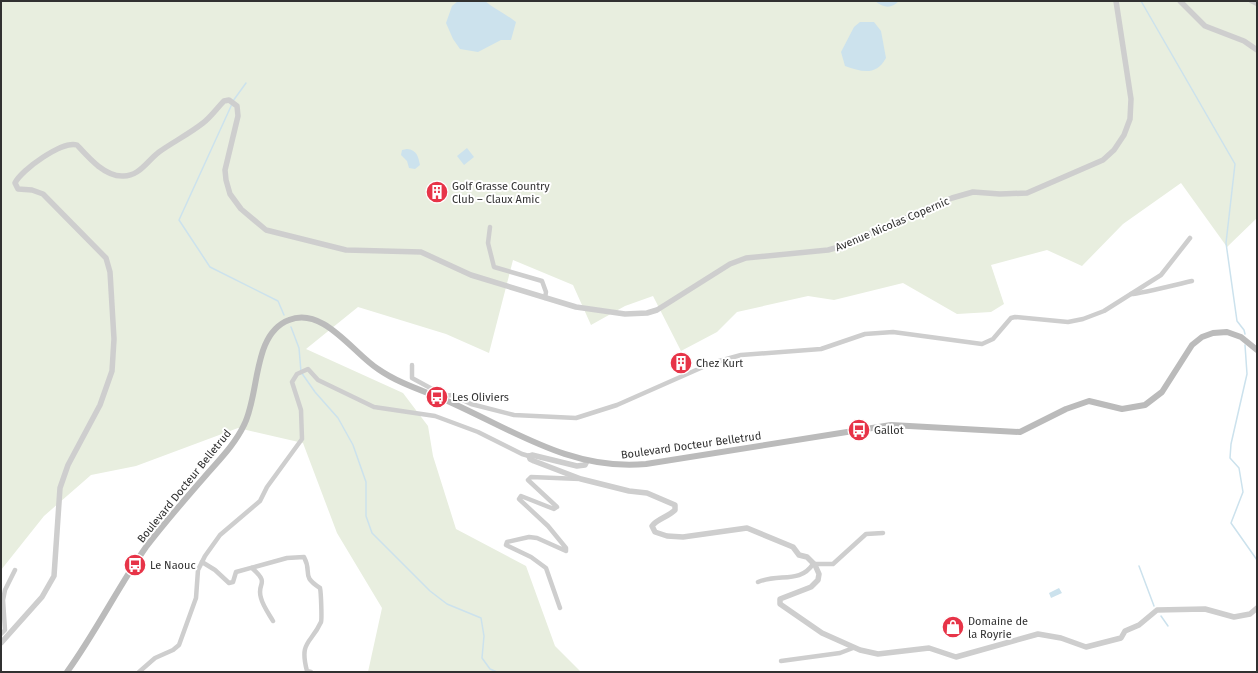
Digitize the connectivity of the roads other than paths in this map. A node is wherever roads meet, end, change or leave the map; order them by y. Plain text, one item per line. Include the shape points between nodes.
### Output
1 (1116, 1) edge
2 (1180, 1) edge
3 (1251, 1) edge
4 (1257, 4) edge
5 (1257, 50) edge
6 (490, 227) dead end
7 (1190, 238) dead end
8 (1192, 281) dead end
9 (1131, 294) junction
10 (545, 298) junction
11 (1257, 350) edge
12 (412, 365) dead end
13 (437, 397) junction
14 (529, 456) junction
15 (587, 461) junction
16 (582, 479) junction
17 (883, 533) dead end
18 (202, 562) junction
19 (813, 564) junction
20 (252, 568) junction
21 (15, 570) dead end
22 (758, 582) dead end
23 (560, 608) dead end
24 (1257, 608) edge
25 (273, 621) dead end
26 (1, 634) edge
27 (1, 643) edge
28 (853, 648) junction
29 (781, 661) dead end
30 (66, 672) edge
31 (139, 672) edge
32 (311, 672) edge

1 - 10 street, Avenue Nicolas Copernic via 1131,99 1130,119 1124,135 1103,160 1028,193 973,192 952,198 839,247 746,258 730,264 650,313 599,311
2 - 5 street via 1205,26 1244,41
3 - 4 street
6 - 10 street via 488,243 494,267 542,281 546,292
7 - 9 street via 1162,275
8 - 9 street
9 - 13 street via 1104,311 1083,320 1050,322 1019,316 1011,318 993,339 982,344 880,332 850,338 821,349 741,355 712,363 617,405 576,418 514,415 471,404 452,395
10 - 27 street, Avenue Nicolas Copernic via 471,275 421,252 346,250 266,230 241,209 230,194 226,180 225,170 238,116 236,105 229,100 224,101 204,122 157,153 138,172 131,175 121,176 110,172 88,158 78,145 69,144 28,168 18,176 15,183 18,189 43,194 106,258 110,272 114,339 112,371 100,405 68,465 60,488 54,576 42,597
11 - 15 main road, Boulevard Docteur Belletrud via 1248,341 1227,332 1213,333 1192,345 1162,392 1145,405 1122,409 1099,403 1082,403 1020,432 891,425 646,464 617,465
12 - 13 street via 412,378 434,390
13 - 15 main road, Boulevard Docteur Belletrud via 556,451
13 - 30 main road, Boulevard Docteur Belletrud via 376,369 323,323 304,317 290,319 281,324 267,339 251,407 239,436 146,548
14 - 15 street via 577,466 585,465
14 - 16 street via 534,461
14 - 18 street via 478,432 435,416 374,408 318,380 308,369 297,374 292,382 300,410 302,439 267,487 260,501 220,535
16 - 19 street via 647,493 675,505 675,510 669,516 655,522 652,526 654,532 683,537 747,528 793,547
16 - 23 street via 531,477 528,480 557,507 554,509 521,496 519,499 548,526 566,551 537,538 529,537 506,542 506,545 531,557 546,568
17 - 19 street via 866,534 833,564
18 - 20 street via 228,583 233,582 236,572
18 - 31 street via 198,570 196,598 179,645 155,658
19 - 22 street via 808,572 797,577 780,577
19 - 28 street via 819,574 814,585 780,599 780,604 822,633
20 - 25 street via 262,578 261,601
20 - 32 street via 287,558 304,557 308,565 307,575 310,581 320,588 321,594 321,621 306,644 304,653 307,671
21 - 26 street via 5,590 5,630
24 - 28 street via 1250,614 1234,617 1205,610 1158,610 1139,625 1125,631 1118,640 1086,647 1061,638 1038,634 956,657 928,648 884,655
28 - 29 street via 840,653

